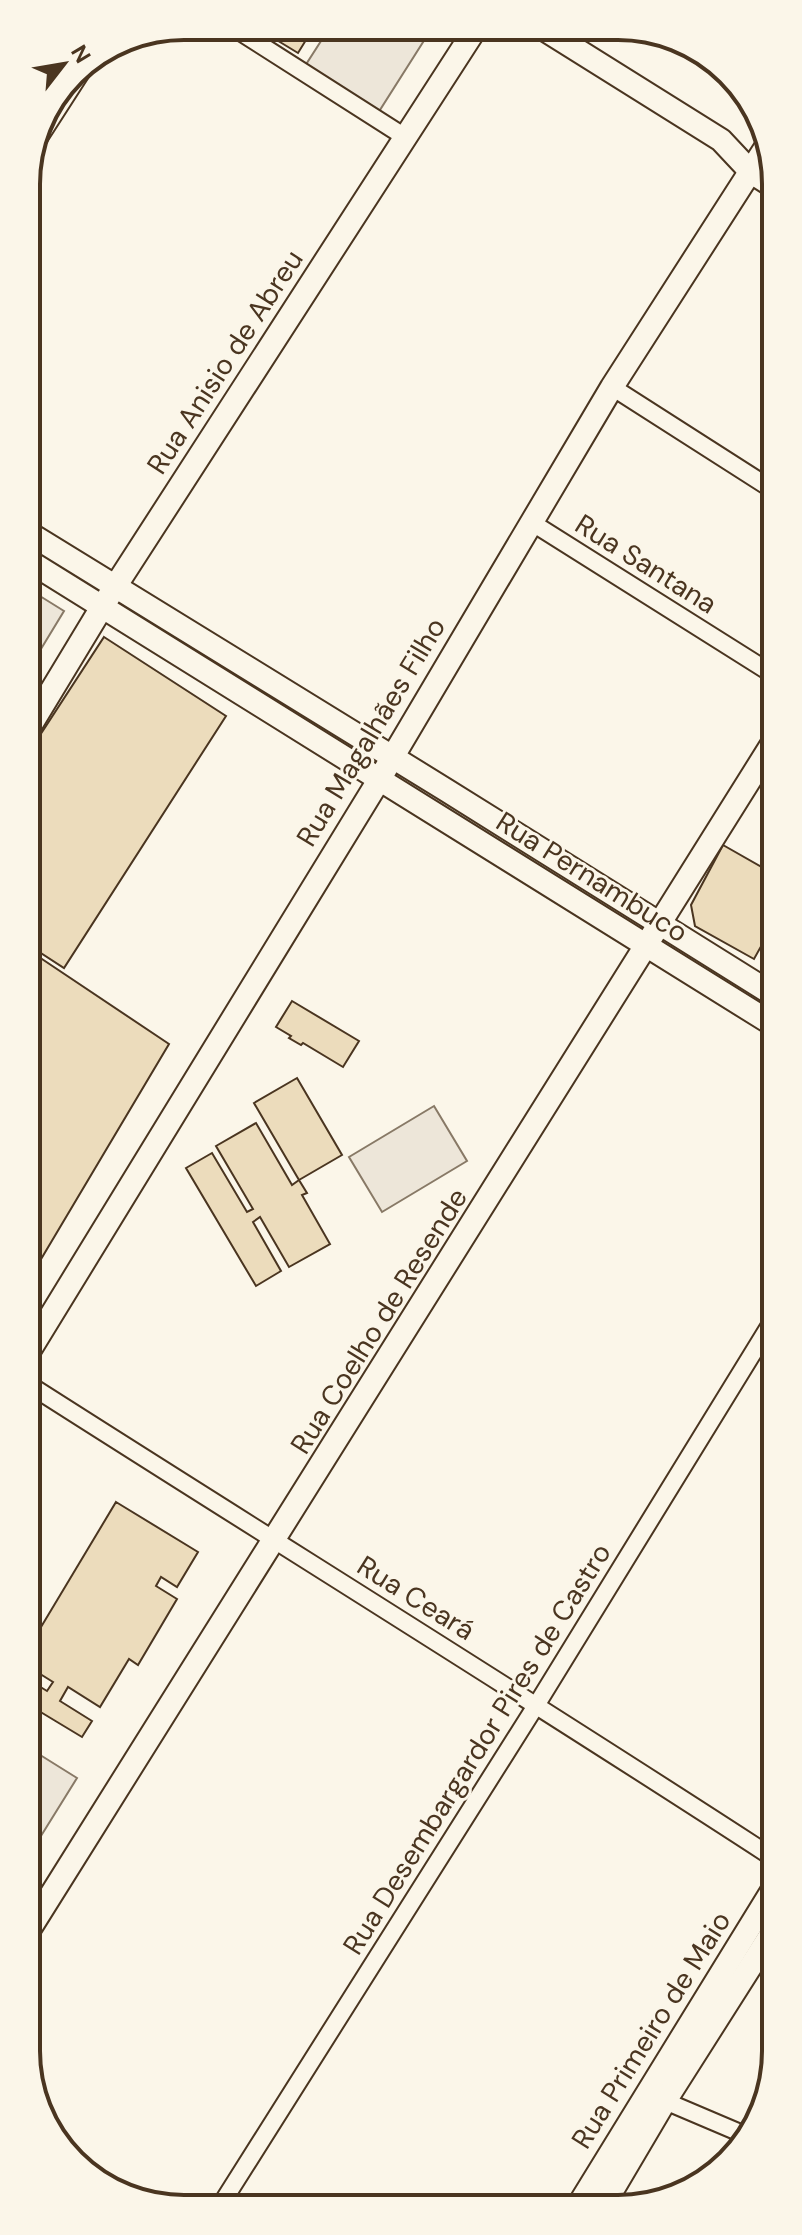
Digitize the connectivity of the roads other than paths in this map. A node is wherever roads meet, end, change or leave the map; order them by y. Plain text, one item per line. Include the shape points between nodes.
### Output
1 (253, 40) edge
2 (468, 40) edge
3 (561, 40) edge
4 (405, 137) junction
5 (721, 140) junction
6 (756, 147) edge
7 (760, 161) edge
8 (751, 172) junction
9 (762, 179) edge
10 (612, 387) junction
11 (762, 483) edge
12 (531, 522) junction
13 (40, 540) edge
14 (40, 568) edge
15 (116, 588) junction
16 (102, 607) junction
17 (762, 667) edge
18 (40, 710) edge
19 (391, 757) junction
20 (762, 760) edge
21 (379, 780) junction
22 (661, 924) junction
23 (648, 947) junction
24 (762, 987) edge
25 (762, 1018) edge
26 (40, 1333) edge
27 (762, 1338) edge
28 (40, 1392) edge
29 (276, 1542) junction
30 (537, 1704) junction
31 (762, 1851) edge
32 (762, 1907) edge
33 (40, 1913) edge
34 (762, 1948) edge
35 (665, 2101) junction
36 (737, 2132) edge
37 (227, 2195) edge
38 (585, 2195) edge
39 (615, 2195) edge

1 - 4 street
2 - 4 main road, Rua Anisio de Abreu
3 - 5 main road
4 - 15 main road, Rua Anisio de Abreu
5 - 6 main road
5 - 8 main road
7 - 8 main road, Rua Magalhães Filho
8 - 9 main road
8 - 10 main road, Rua Magalhães Filho
10 - 11 street
10 - 12 main road, Rua Magalhães Filho
12 - 17 street, Rua Santana
12 - 19 main road, Rua Magalhães Filho
13 - 15 main road, Rua Pernambuco
14 - 16 main road, Rua Pernambuco
15 - 16 main road, Rua Anisio de Abreu
15 - 19 main road, Rua Pernambuco
16 - 18 main road, Rua Anisio de Abreu
16 - 21 main road, Rua Pernambuco
19 - 21 main road, Rua Magalhães Filho
19 - 22 main road, Rua Pernambuco
20 - 22 main road, Rua Coelho de Resende
21 - 23 main road, Rua Pernambuco
21 - 26 main road, Rua Magalhães Filho
22 - 23 main road, Rua Coelho de Resende
22 - 24 main road, Rua Pernambuco
23 - 25 main road, Rua Pernambuco
23 - 29 main road, Rua Coelho de Resende
27 - 30 street, Rua Desembargardor Pires de Castro
28 - 29 street, Rua Ceará
29 - 30 street, Rua Ceará
29 - 33 main road, Rua Coelho de Resende
30 - 31 street, Rua Ceará
30 - 37 street, Rua Desembargardor Pires de Castro
32 - 38 main road, Rua Primeiro de Maio
34 - 35 main road, Rua Primeiro de Maio
35 - 36 street
35 - 39 main road, Rua Primeiro de Maio

